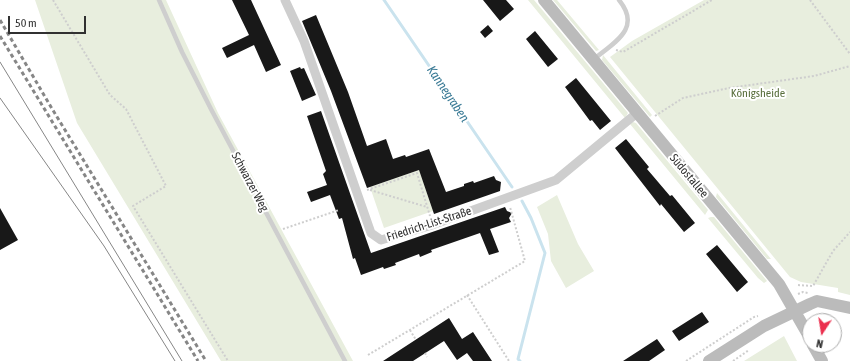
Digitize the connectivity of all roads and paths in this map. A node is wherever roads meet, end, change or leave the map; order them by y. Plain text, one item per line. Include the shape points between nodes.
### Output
1 (53, 0) edge
2 (159, 0) edge
3 (285, 0) edge
4 (544, 0) edge
5 (619, 0) edge
6 (712, 0) edge
7 (810, 0) edge
8 (612, 44) junction
9 (850, 54) edge
10 (593, 60) junction
11 (850, 66) edge
12 (637, 113) junction
13 (655, 116) dead end
14 (369, 190) junction
15 (357, 194) junction
16 (508, 198) junction
17 (427, 207) junction
18 (338, 210) dead end
19 (432, 225) junction
20 (277, 231) junction
21 (850, 232) edge
22 (798, 285) dead end
23 (467, 295) junction
24 (850, 308) edge
25 (794, 310) junction
26 (762, 316) dead end
27 (802, 324) edge
28 (410, 330) junction
29 (416, 340) dead end
30 (424, 353) dead end
31 (368, 355) dead end
32 (427, 358) dead end
33 (228, 361) edge
34 (345, 361) edge
35 (509, 361) edge
36 (686, 361) edge
37 (709, 361) edge

1 - 33 path via 110,95 126,109 166,186 133,206
2 - 20 lane, Schwarzer Weg via 212,111
3 - 15 street, Friedrich-List-Straße via 304,41
4 - 10 street, Südostallee
5 - 8 lane via 627,10 629,20 624,33
6 - 8 path via 623,52 616,51
7 - 9 path
8 - 10 lane
10 - 12 street, Südostallee
11 - 13 path via 814,76 729,88 682,98
12 - 16 street, Friedrich-List-Straße via 556,180
12 - 25 street, Südostallee via 779,284
14 - 15 path
14 - 17 path
14 - 17 path via 416,173
15 - 19 street, Friedrich-List-Straße via 372,233 377,239 384,240
16 - 19 street, Friedrich-List-Straße
16 - 23 path via 525,261
17 - 19 path
18 - 20 path
20 - 34 lane, Schwarzer Weg
21 - 22 path via 833,251 813,286
23 - 28 path
23 - 35 path
24 - 25 street via 817,302
25 - 27 street, Südostallee
25 - 37 street
26 - 36 path via 754,317
28 - 29 path
28 - 31 path
30 - 32 path

